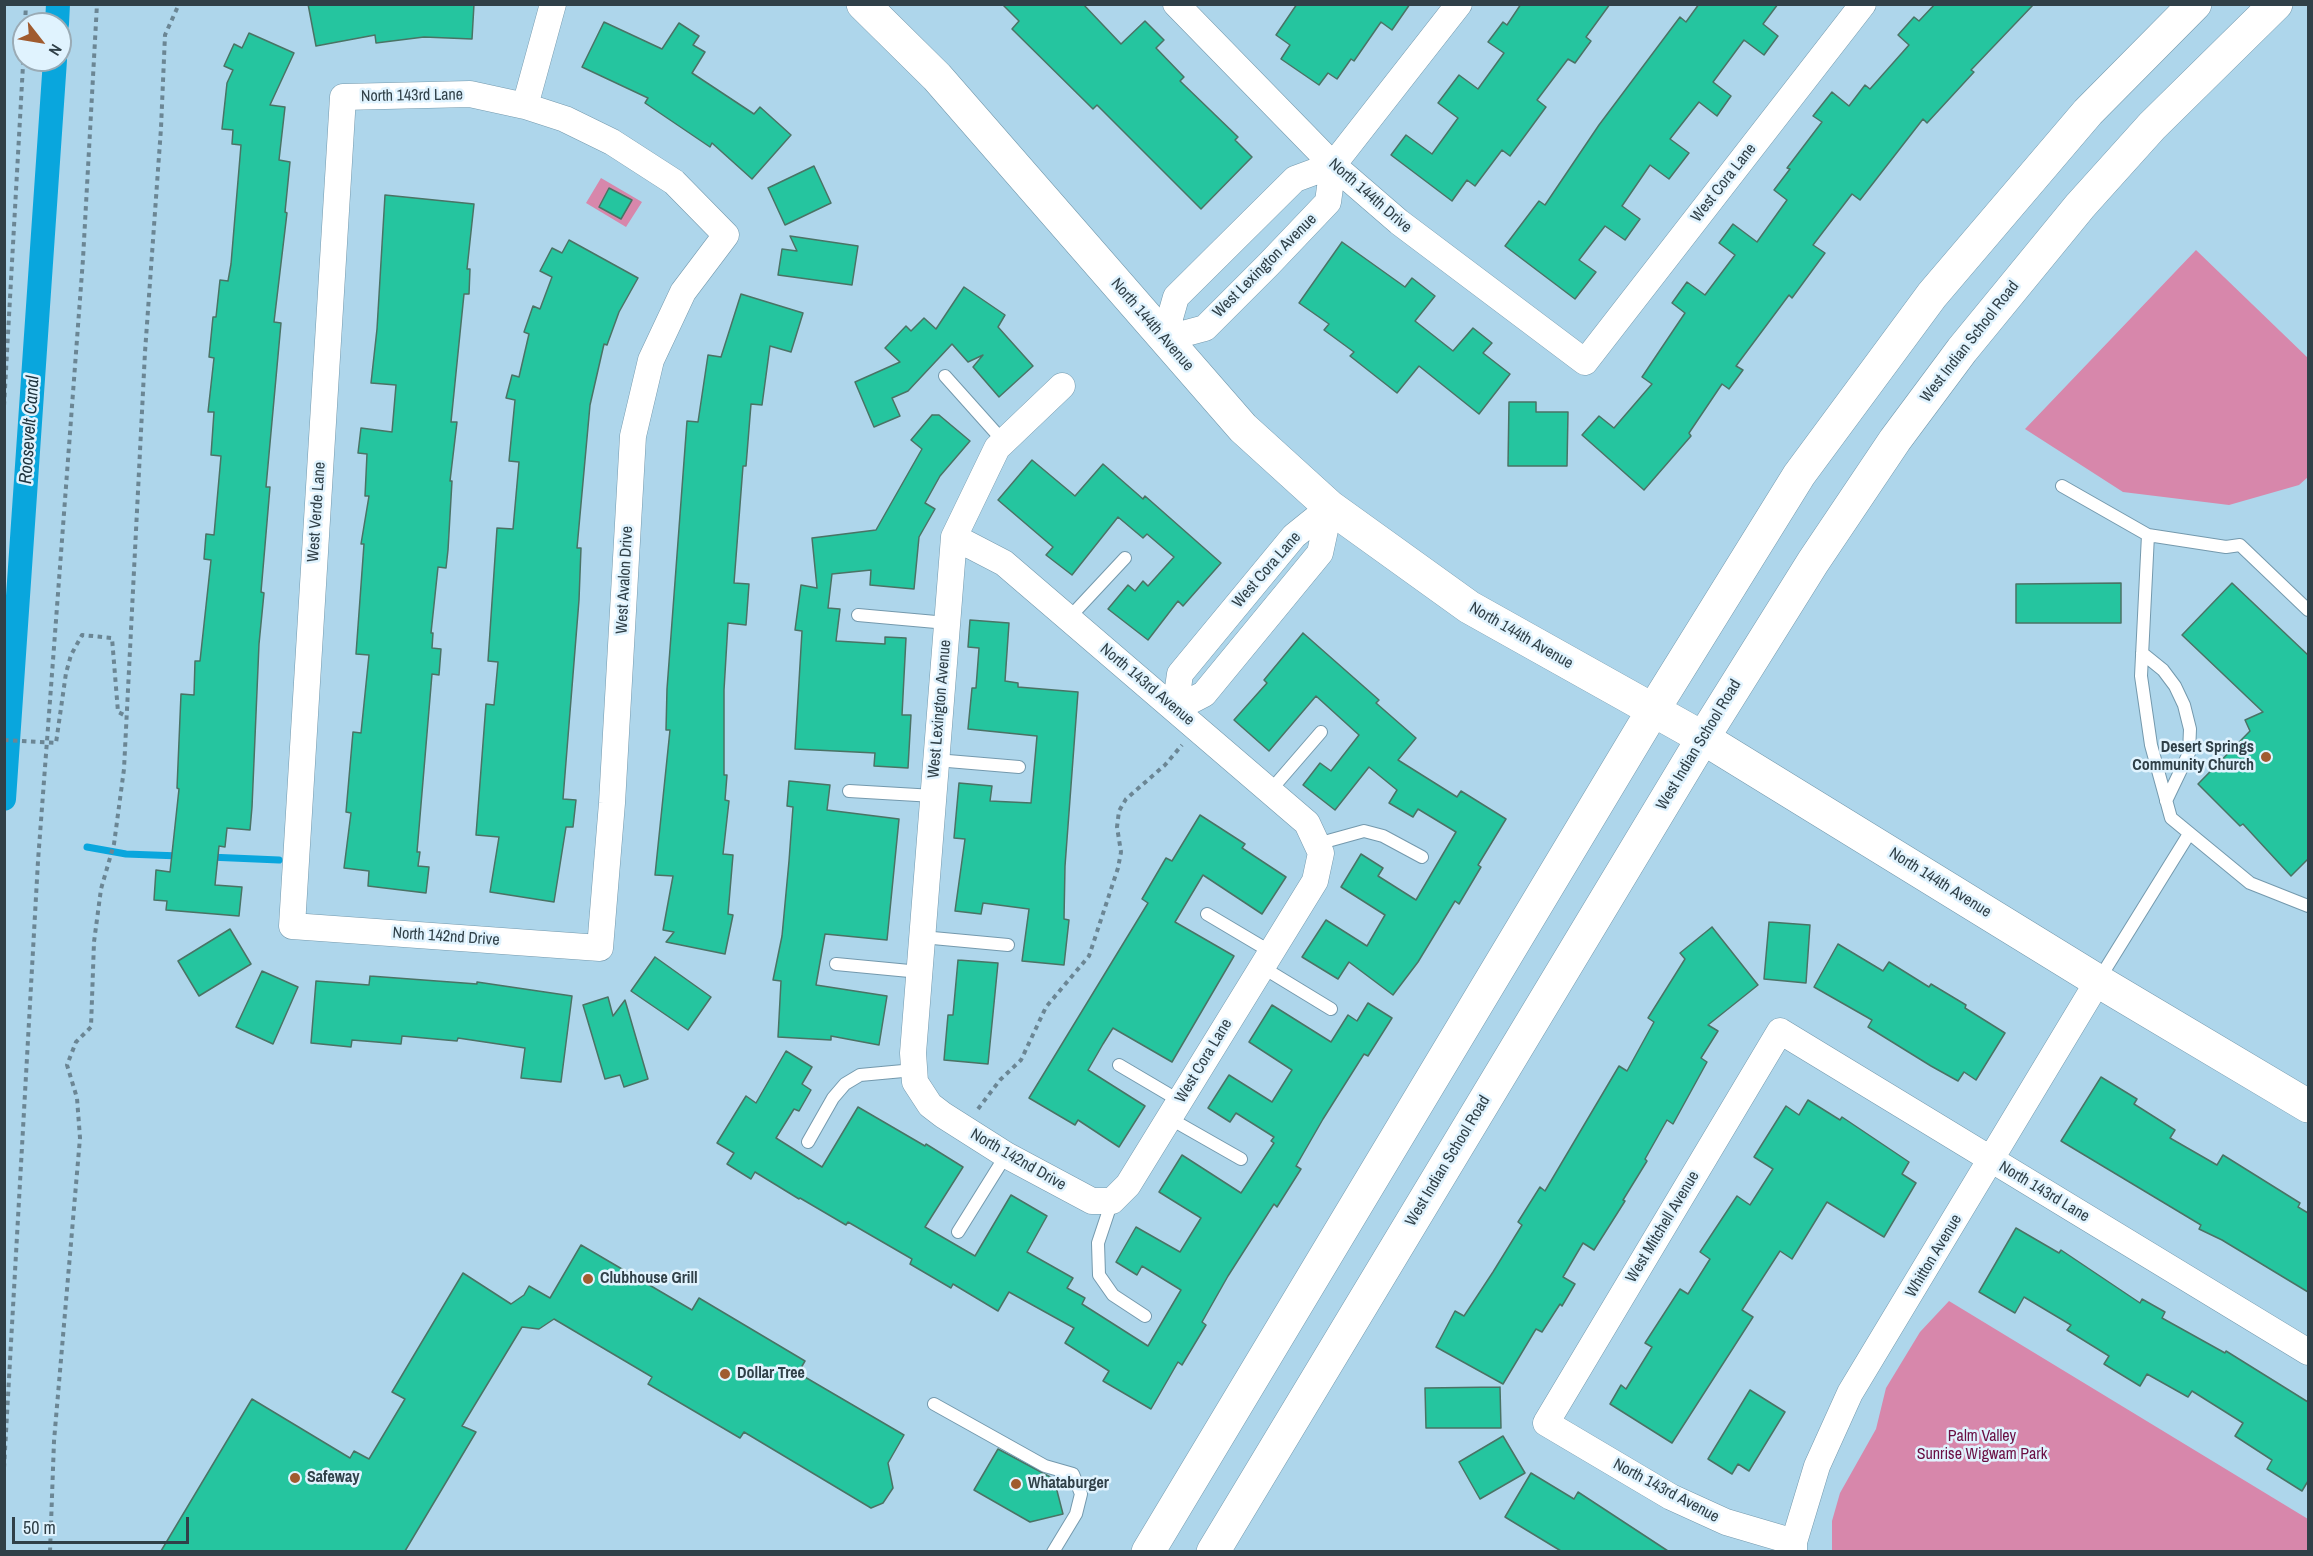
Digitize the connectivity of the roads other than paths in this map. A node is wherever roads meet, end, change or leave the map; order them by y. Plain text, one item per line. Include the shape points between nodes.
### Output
1 (553, 4) edge
2 (863, 4) edge
3 (1176, 4) edge
4 (1459, 4) edge
5 (1863, 4) edge
6 (2195, 4) edge
7 (2276, 4) edge
8 (343, 97) joint
9 (525, 106) junction
10 (1333, 165) junction
11 (726, 235) joint
12 (1164, 339) junction
13 (1586, 362) joint
14 (945, 376) dead end
15 (1062, 386) dead end
16 (1004, 442) junction
17 (2062, 486) dead end
18 (1330, 507) junction
19 (2148, 535) junction
20 (954, 537) junction
21 (1125, 558) dead end
22 (2308, 610) edge
23 (858, 615) dead end
24 (1069, 618) junction
25 (947, 622) junction
26 (2142, 653) junction
27 (1175, 710) junction
28 (1652, 712) junction
29 (1321, 732) dead end
30 (1702, 738) junction
31 (936, 760) junction
32 (1019, 767) dead end
33 (1269, 790) junction
34 (849, 791) dead end
35 (934, 796) junction
36 (2166, 801) junction
37 (2189, 834) junction
38 (1319, 849) junction
39 (1422, 856) dead end
40 (2308, 906) edge
41 (1207, 914) dead end
42 (292, 926) joint
43 (922, 937) junction
44 (1008, 945) dead end
45 (600, 948) joint
46 (1267, 959) junction
47 (836, 964) dead end
48 (920, 972) junction
49 (2098, 981) junction
50 (1331, 1009) dead end
51 (1780, 1031) joint
52 (1119, 1065) dead end
53 (914, 1070) junction
54 (930, 1105) joint
55 (2308, 1106) edge
56 (1175, 1110) junction
57 (808, 1142) dead end
58 (1006, 1155) junction
59 (1241, 1159) dead end
60 (1991, 1161) junction
61 (1112, 1201) junction
62 (958, 1232) dead end
63 (1145, 1316) dead end
64 (2308, 1352) edge
65 (934, 1404) dead end
66 (1546, 1423) joint
67 (1794, 1547) edge
68 (1053, 1551) edge
69 (1148, 1551) edge
70 (1213, 1551) edge

1 - 9 street
2 - 12 main road, North 144th Avenue via 937,77
3 - 10 street, North 144th Drive
4 - 10 street
5 - 13 street, West Cora Lane
6 - 28 main road via 2088,112 1932,295 1799,475
7 - 30 main road, West Indian School Road via 2138,142 2025,272 1930,390 1812,562
8 - 9 street, North 143rd Lane via 470,94
8 - 42 street, West Verde Lane
9 - 11 street, North 143rd Lane via 565,119 639,159 674,182
10 - 12 street via 1295,179 1176,297
10 - 12 street, West Lexington Avenue via 1328,202 1268,265 1205,328
10 - 13 street, North 144th Drive via 1399,222
11 - 45 street, West Avalon Drive via 683,292 651,360 633,436
12 - 18 main road, North 144th Avenue via 1243,428
14 - 16 lane
15 - 16 street, West Lexington Avenue
16 - 20 street, West Lexington Avenue via 997,448
17 - 19 lane
18 - 27 street, West Cora Lane via 1320,553 1256,606 1204,694
18 - 28 main road, North 144th Avenue via 1469,607
19 - 22 lane via 2226,547 2240,545
19 - 26 lane
20 - 24 street, North 143rd Avenue via 1004,563
20 - 25 street, West Lexington Avenue
21 - 24 lane
23 - 25 lane
24 - 27 street, North 143rd Avenue
25 - 31 street, West Lexington Avenue
26 - 36 lane via 2141,676 2151,745
26 - 36 lane via 2175,686 2190,729 2189,753
27 - 33 street, North 143rd Avenue
28 - 30 main road, North 144th Avenue
28 - 69 main road
29 - 33 lane
30 - 49 main road, North 144th Avenue
30 - 70 main road, West Indian School Road
31 - 32 lane
31 - 35 street, West Lexington Avenue
33 - 38 street, North 143rd Avenue via 1307,823
34 - 35 lane
35 - 43 street, West Lexington Avenue
36 - 37 lane via 2171,818
37 - 40 lane via 2250,883
37 - 49 lane
38 - 39 lane via 1364,831
38 - 46 street, West Cora Lane via 1315,880
41 - 46 lane
42 - 45 street, North 142nd Drive
43 - 44 lane
43 - 48 street, West Lexington Avenue
46 - 50 lane
46 - 56 street, West Cora Lane
47 - 48 lane
48 - 53 street, West Lexington Avenue
49 - 55 main road, North 144th Avenue
49 - 60 street, Whitton Avenue
51 - 60 street, North 143rd Lane
51 - 66 street, West Mitchell Avenue
52 - 56 lane
53 - 54 street, West Lexington Avenue via 915,1082
53 - 57 lane via 860,1075 845,1084
54 - 58 street, North 142nd Drive
56 - 59 lane
56 - 61 street, West Cora Lane via 1128,1185
58 - 61 street, North 142nd Drive via 1092,1201
58 - 62 lane
60 - 64 street, North 143rd Lane
60 - 67 street, Whitton Avenue via 1850,1393 1817,1466
61 - 63 lane via 1098,1243 1099,1275 1113,1294
65 - 68 lane via 1045,1466 1073,1474 1081,1494 1076,1514
66 - 67 street, North 143rd Avenue via 1671,1497

